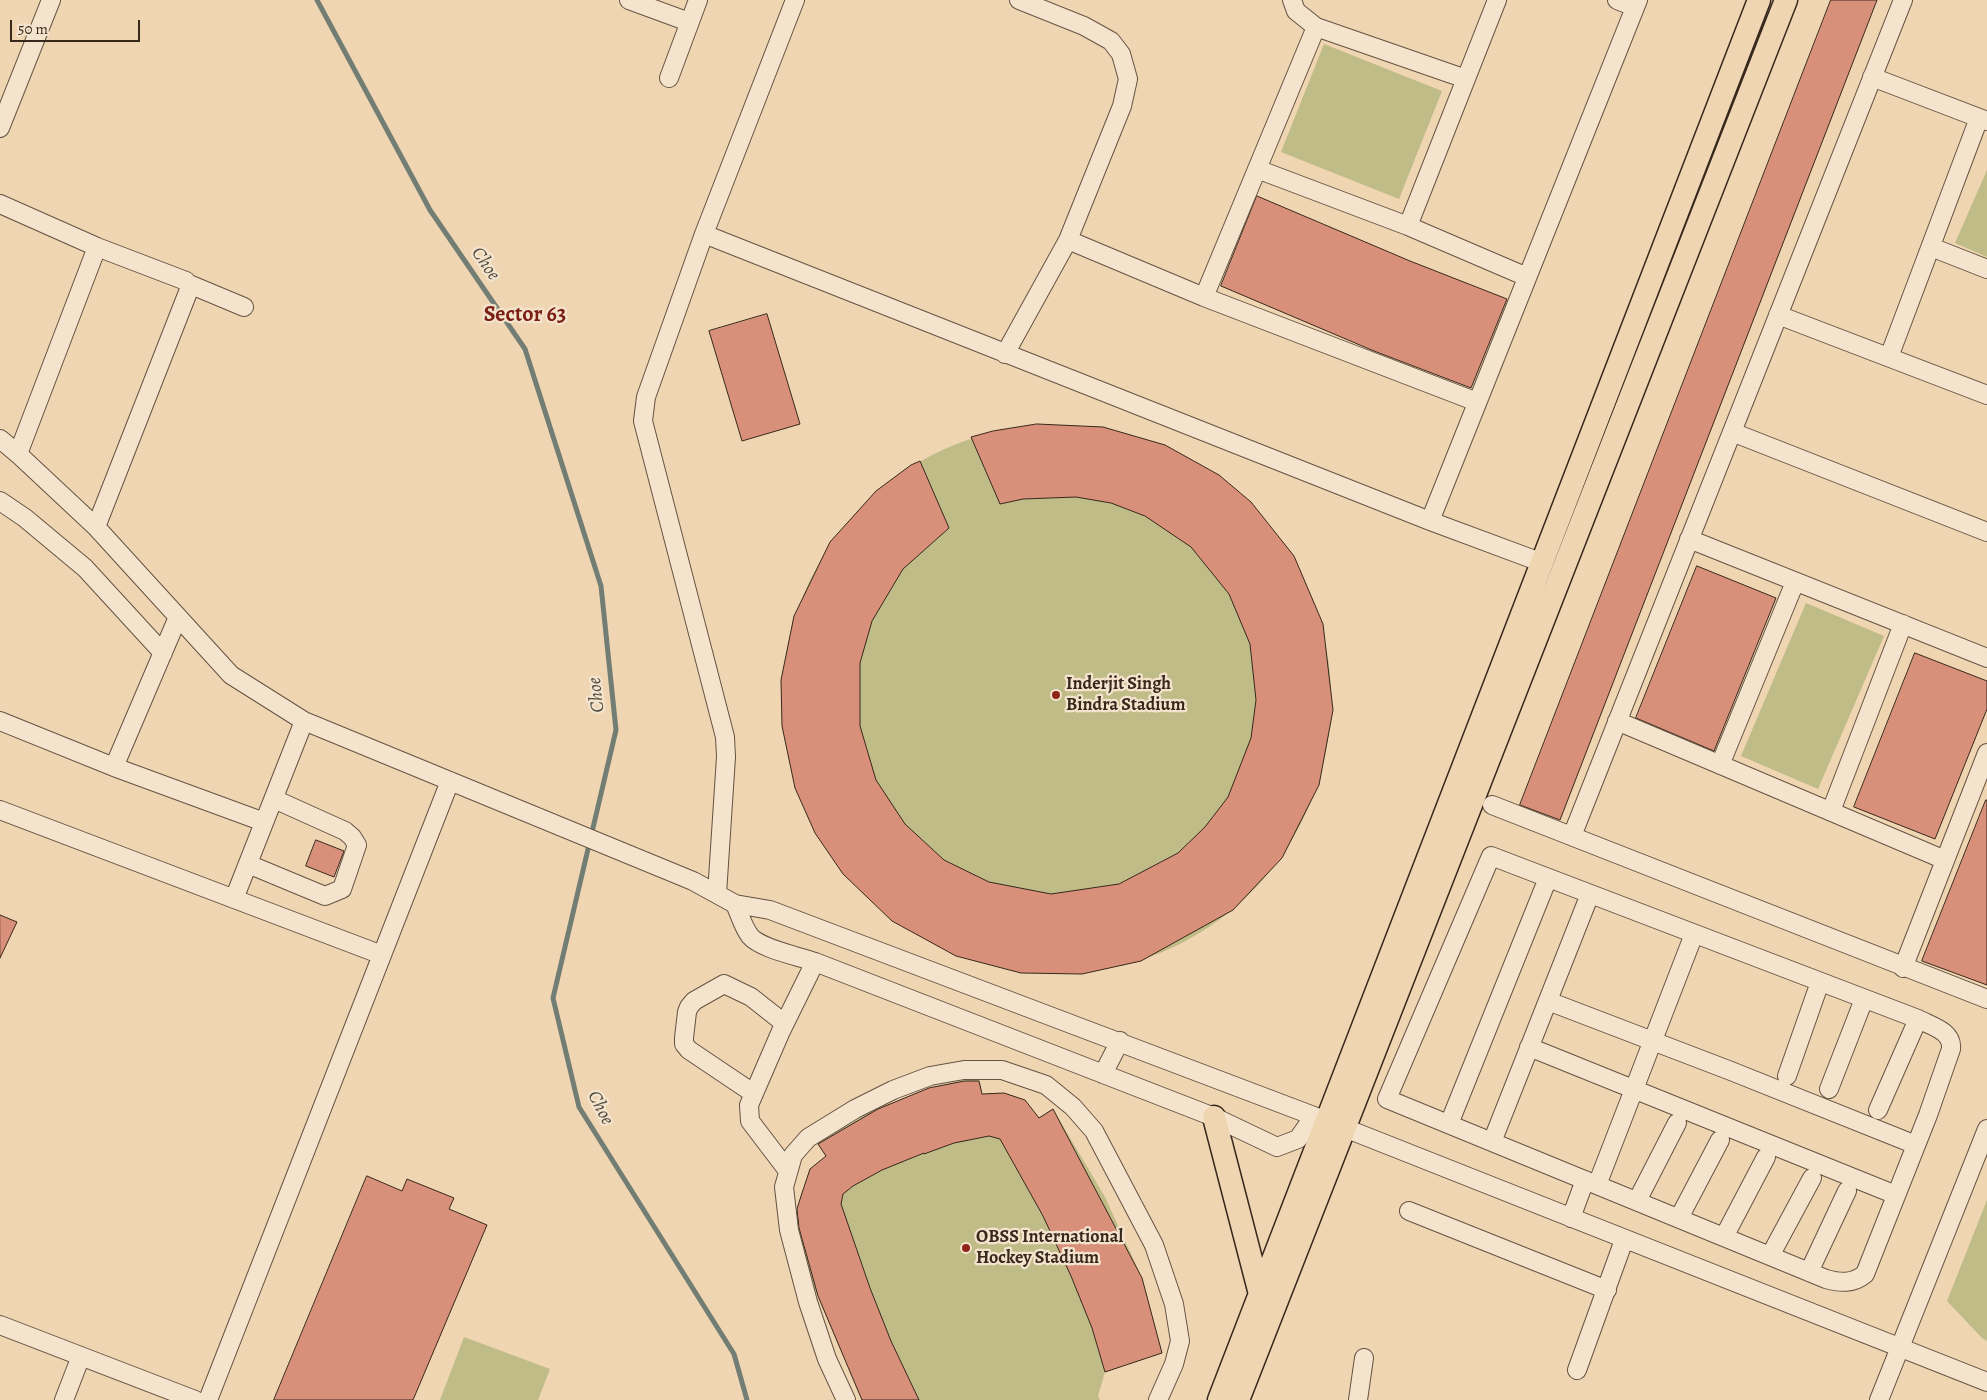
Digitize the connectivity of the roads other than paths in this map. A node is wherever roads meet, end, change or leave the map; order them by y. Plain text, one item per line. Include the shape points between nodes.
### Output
1 (51, 0) edge
2 (629, 0) edge
3 (698, 0) edge
4 (795, 0) edge
5 (1019, 0) edge
6 (1292, 0) edge
7 (1497, 0) edge
8 (1617, 0) edge
9 (1760, 0) edge
10 (1786, 0) edge
11 (1903, 0) edge
12 (1636, 4) edge
13 (689, 22) junction
14 (1316, 27) junction
15 (1872, 77) junction
16 (669, 78) dead end
17 (1466, 79) junction
18 (1983, 120) edge
19 (0, 128) edge
20 (1257, 169) junction
21 (0, 204) edge
22 (1408, 226) junction
23 (704, 234) junction
24 (1068, 240) junction
25 (1931, 246) junction
26 (97, 247) junction
27 (1987, 269) edge
28 (1527, 276) junction
29 (189, 284) junction
30 (1204, 297) junction
31 (244, 307) dead end
32 (1778, 315) junction
33 (1004, 354) junction
34 (1889, 357) junction
35 (1987, 396) edge
36 (1477, 402) junction
37 (1732, 432) junction
38 (0, 439) edge
39 (18, 454) junction
40 (0, 502) edge
41 (1430, 521) junction
42 (96, 527) junction
43 (1987, 532) edge
44 (1690, 539) junction
45 (1542, 563) junction
46 (1794, 582) junction
47 (178, 617) junction
48 (1903, 624) junction
49 (163, 653) junction
50 (1987, 658) edge
51 (0, 721) edge
52 (304, 721) junction
53 (1618, 721) junction
54 (1987, 753) edge
55 (1720, 765) junction
56 (114, 767) junction
57 (450, 781) junction
58 (274, 799) junction
59 (1492, 805) dead end
60 (0, 810) edge
61 (1831, 811) junction
62 (264, 822) junction
63 (1572, 836) junction
64 (1945, 860) junction
65 (248, 864) junction
66 (1548, 878) junction
67 (717, 894) junction
68 (1590, 894) junction
69 (234, 899) junction
70 (735, 904) junction
71 (1694, 934) junction
72 (382, 955) junction
73 (815, 962) junction
74 (1903, 968) junction
75 (1820, 982) junction
76 (1864, 999) junction
77 (1987, 999) edge
78 (1548, 1001) junction
79 (1918, 1019) junction
80 (784, 1023) junction
81 (1120, 1041) junction
82 (1652, 1042) junction
83 (1530, 1047) junction
84 (1103, 1074) junction
85 (1787, 1076) dead end
86 (1634, 1089) junction
87 (1829, 1089) dead end
88 (753, 1093) junction
89 (1878, 1110) dead end
90 (1214, 1117) junction
91 (1328, 1122) junction
92 (1677, 1123) dead end
93 (1449, 1124) junction
94 (1987, 1129) edge
95 (1720, 1140) dead end
96 (1492, 1142) junction
97 (1916, 1146) junction
98 (1766, 1157) dead end
99 (788, 1171) junction
100 (1812, 1178) dead end
101 (1591, 1182) junction
102 (1846, 1192) dead end
103 (1896, 1194) junction
104 (1637, 1201) junction
105 (1408, 1211) dead end
106 (1571, 1218) junction
107 (1679, 1218) junction
108 (1724, 1237) junction
109 (1624, 1240) junction
110 (1770, 1256) junction
111 (1809, 1272) junction
112 (1607, 1290) junction
113 (1260, 1294) junction
114 (0, 1325) edge
115 (1900, 1346) junction
116 (81, 1356) junction
117 (1364, 1358) dead end
118 (1577, 1370) dead end
119 (1987, 1382) edge
120 (64, 1400) edge
121 (195, 1400) edge
122 (208, 1400) edge
123 (846, 1400) edge
124 (1158, 1400) edge
125 (1219, 1400) edge
126 (1238, 1400) edge
127 (1358, 1400) edge
128 (1879, 1400) edge

1 - 19 street
2 - 13 street
3 - 13 street
4 - 23 street
5 - 24 street via 1084,26 1111,41 1121,54 1128,79 1122,106
6 - 14 street via 1296,11
7 - 17 street
8 - 12 street
9 - 45 main road
10 - 91 main road
11 - 15 street
12 - 28 street
13 - 16 street
14 - 17 street
14 - 20 street
15 - 18 street
15 - 32 street
17 - 22 street
18 - 25 street
20 - 22 street
20 - 30 street
21 - 26 street
22 - 28 street
23 - 33 street
23 - 67 street via 646,397 643,421 725,737
24 - 30 street
24 - 33 street
25 - 27 street
25 - 34 street
26 - 29 street
26 - 39 street
28 - 36 street
29 - 31 street
29 - 42 street via 190,292
30 - 36 street
32 - 34 street
32 - 37 street
33 - 41 street
34 - 35 street
36 - 41 street
37 - 43 street
37 - 44 street
38 - 39 street
39 - 42 street
40 - 49 street via 25,518 85,568
41 - 45 street
42 - 47 street
44 - 46 street
44 - 53 street
45 - 91 main road
46 - 48 street
46 - 55 street
47 - 49 street
47 - 52 street via 231,675
48 - 50 street
48 - 61 street
49 - 56 street
51 - 56 street
52 - 57 street
52 - 58 street
53 - 55 street
53 - 63 street
54 - 64 street
55 - 61 street
56 - 62 street
57 - 67 street via 693,881
57 - 72 street
58 - 62 street
58 - 65 street via 352,837 357,845 342,888 325,896
59 - 63 street
60 - 69 street
61 - 64 street
62 - 65 street
63 - 74 street
64 - 74 street
65 - 69 street
66 - 68 street
66 - 93 street
66 - 93 street via 1491,856 1388,1099
67 - 70 street
68 - 71 street
68 - 78 street
69 - 72 street
70 - 73 street via 752,938
70 - 81 street via 770,910
71 - 75 street
71 - 82 street
72 - 122 street
73 - 80 street
73 - 84 street
74 - 77 street
75 - 76 street
75 - 85 street
76 - 79 street
76 - 87 street
78 - 82 street
78 - 83 street
79 - 89 street
79 - 97 street via 1941,1030 1952,1042
80 - 88 street
80 - 88 street via 750,997 724,984 694,1001 686,1012 684,1044
81 - 84 street
81 - 91 street
82 - 86 street
82 - 97 street
83 - 86 street
83 - 96 street
84 - 90 street
86 - 101 street
86 - 103 street
88 - 99 street via 749,1105 750,1120
90 - 91 street via 1277,1147
90 - 113 main road
91 - 106 street
91 - 113 main road
91 - 126 main road
92 - 104 street
93 - 96 street
94 - 115 street
95 - 107 street
96 - 101 street
97 - 103 street
98 - 108 street
99 - 123 street via 784,1187 789,1230 827,1359
99 - 124 street via 793,1155 808,1138 855,1109 930,1076 964,1070 1002,1070 1046,1085 1073,1107 1094,1131 1157,1254 1174,1304 1180,1341
100 - 110 street
101 - 104 street
101 - 106 street
102 - 111 street
103 - 111 street via 1865,1274 1859,1279 1836,1282
104 - 107 street
105 - 112 street
106 - 109 street
107 - 108 street
108 - 110 street
109 - 112 street
109 - 115 street
110 - 111 street
112 - 118 street
113 - 125 main road
114 - 116 street
115 - 119 street
115 - 128 street
116 - 120 street
116 - 121 street
117 - 127 street

